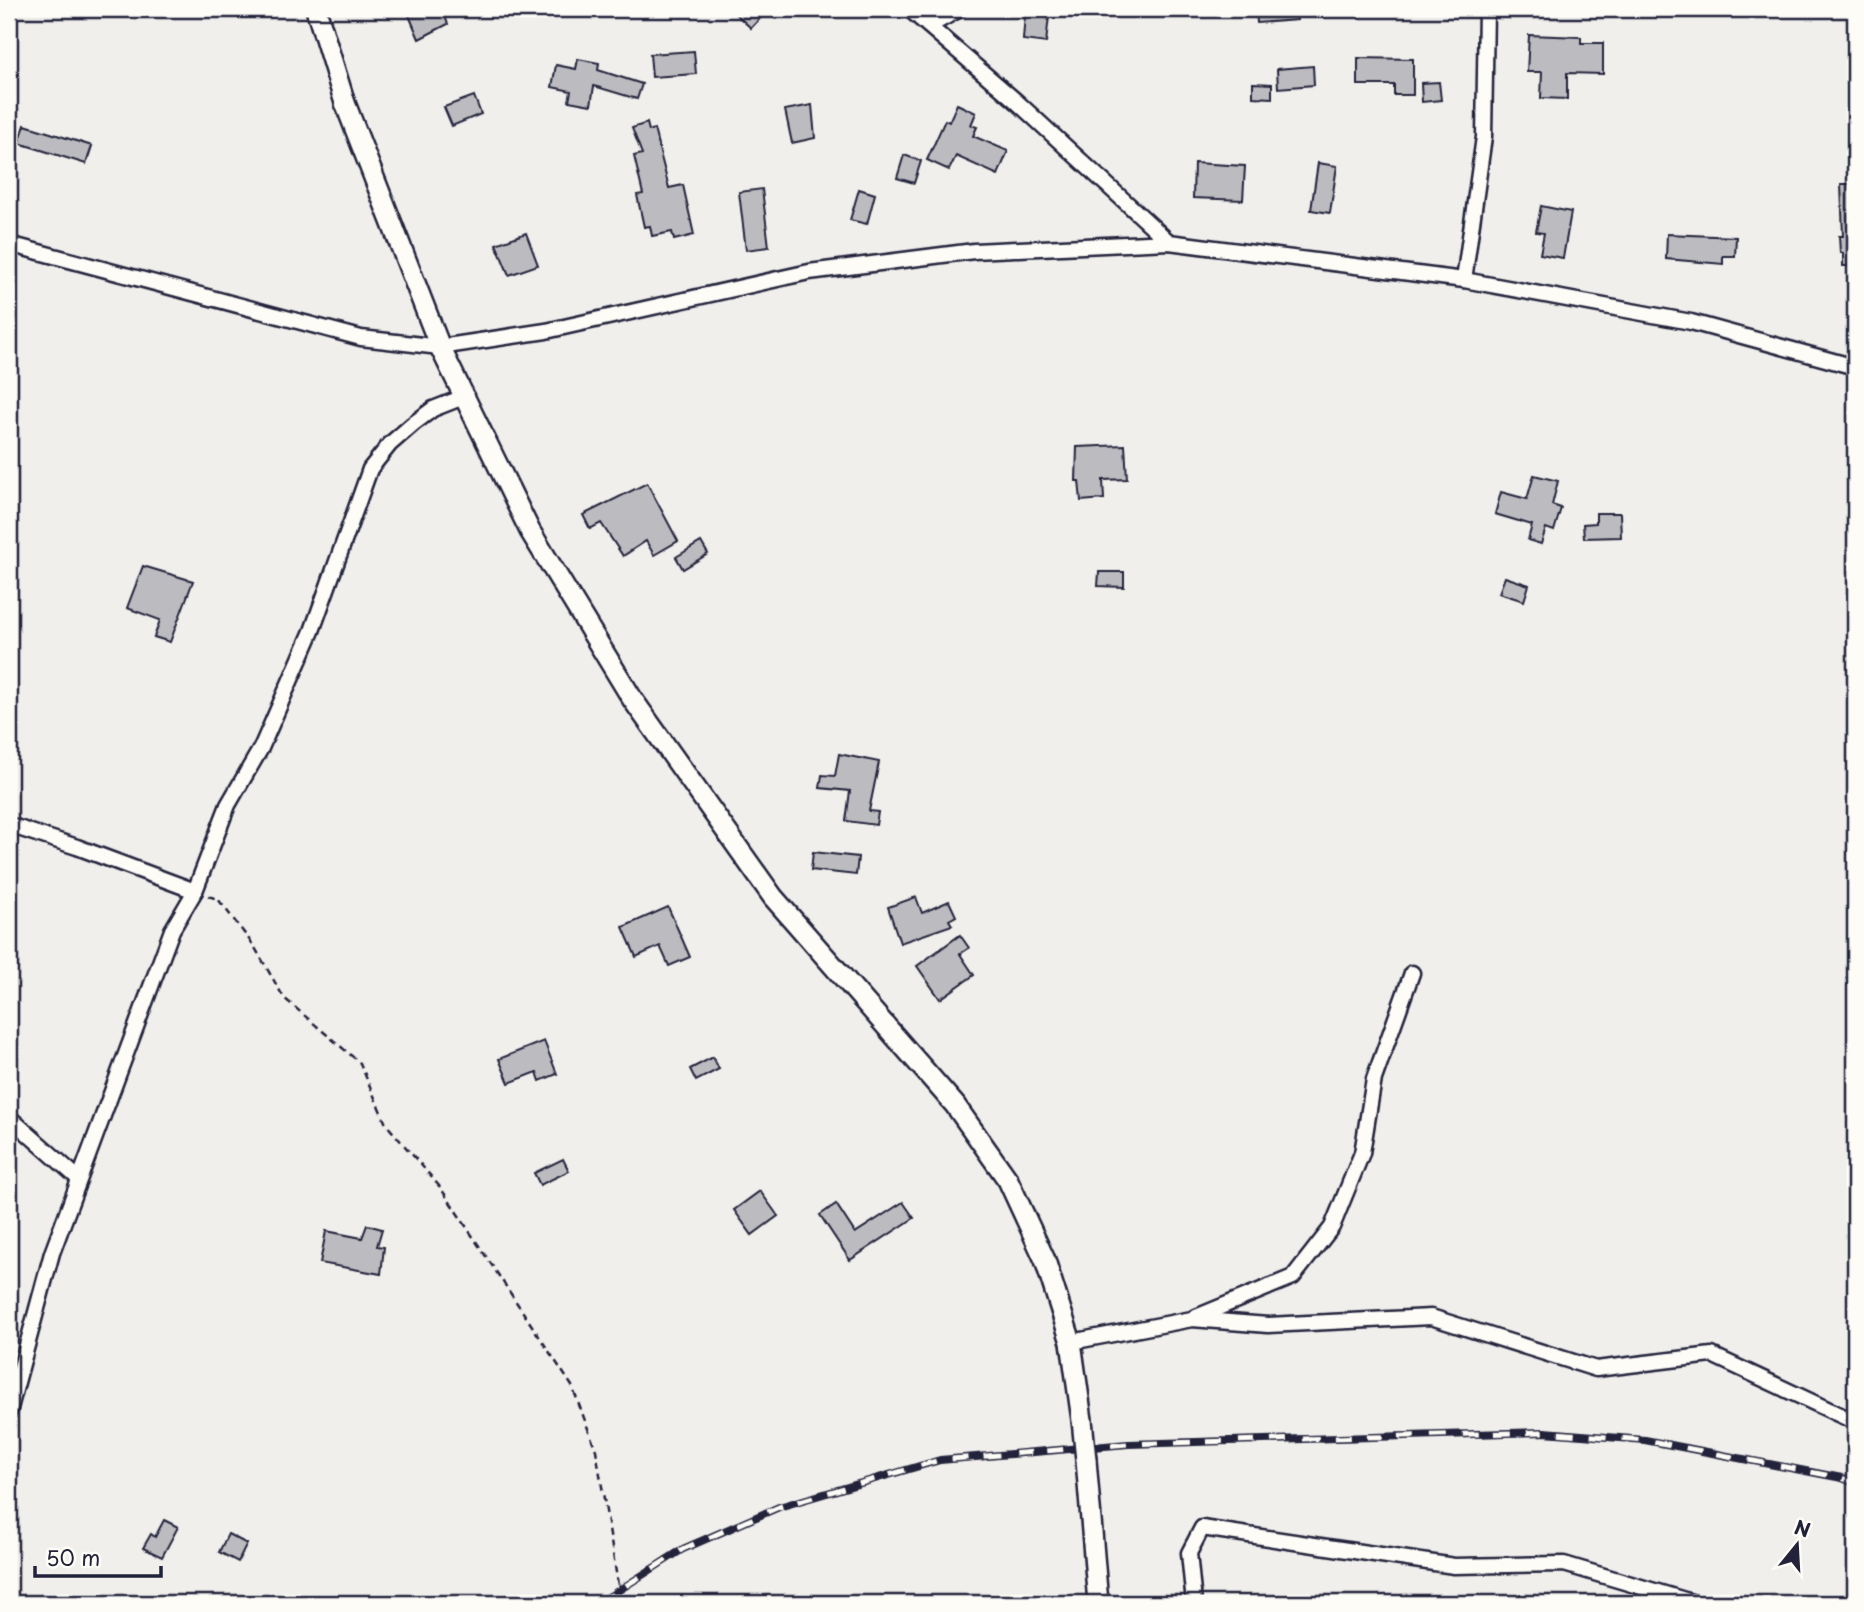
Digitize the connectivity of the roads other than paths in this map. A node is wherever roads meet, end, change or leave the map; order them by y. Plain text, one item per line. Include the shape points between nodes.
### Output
1 (316, 9) edge
2 (909, 9) edge
3 (960, 9) edge
4 (1486, 9) edge
5 (929, 26) junction
6 (1169, 242) junction
7 (9, 244) edge
8 (1464, 280) junction
9 (440, 347) junction
10 (1855, 367) edge
11 (466, 397) junction
12 (9, 825) edge
13 (195, 891) junction
14 (1412, 973) dead end
15 (9, 1117) edge
16 (79, 1179) junction
17 (1192, 1319) junction
18 (1071, 1342) junction
19 (9, 1412) edge
20 (1855, 1422) edge
21 (1098, 1603) edge
22 (1194, 1603) edge
23 (1695, 1603) edge

1 - 9 main road via 345,103
2 - 5 street
3 - 5 street
4 - 8 street via 1484,137
5 - 6 street
6 - 8 street
6 - 9 street via 974,251 809,272 546,331
7 - 9 street via 361,338
8 - 10 street via 1691,322
9 - 11 main road
11 - 13 street via 433,409 413,424 370,470 312,631 261,748 228,805
11 - 18 main road via 530,531 633,700 773,897 955,1105 1008,1180 1045,1260
12 - 13 street
13 - 16 street via 172,930
14 - 17 street via 1374,1079 1362,1153 1332,1227 1293,1277
15 - 16 street
16 - 19 street via 52,1253
17 - 18 street
17 - 20 street via 1268,1325 1431,1317 1596,1369 1712,1355
18 - 21 main road, bridge
22 - 23 street via 1189,1553 1202,1528 1454,1566 1564,1564

